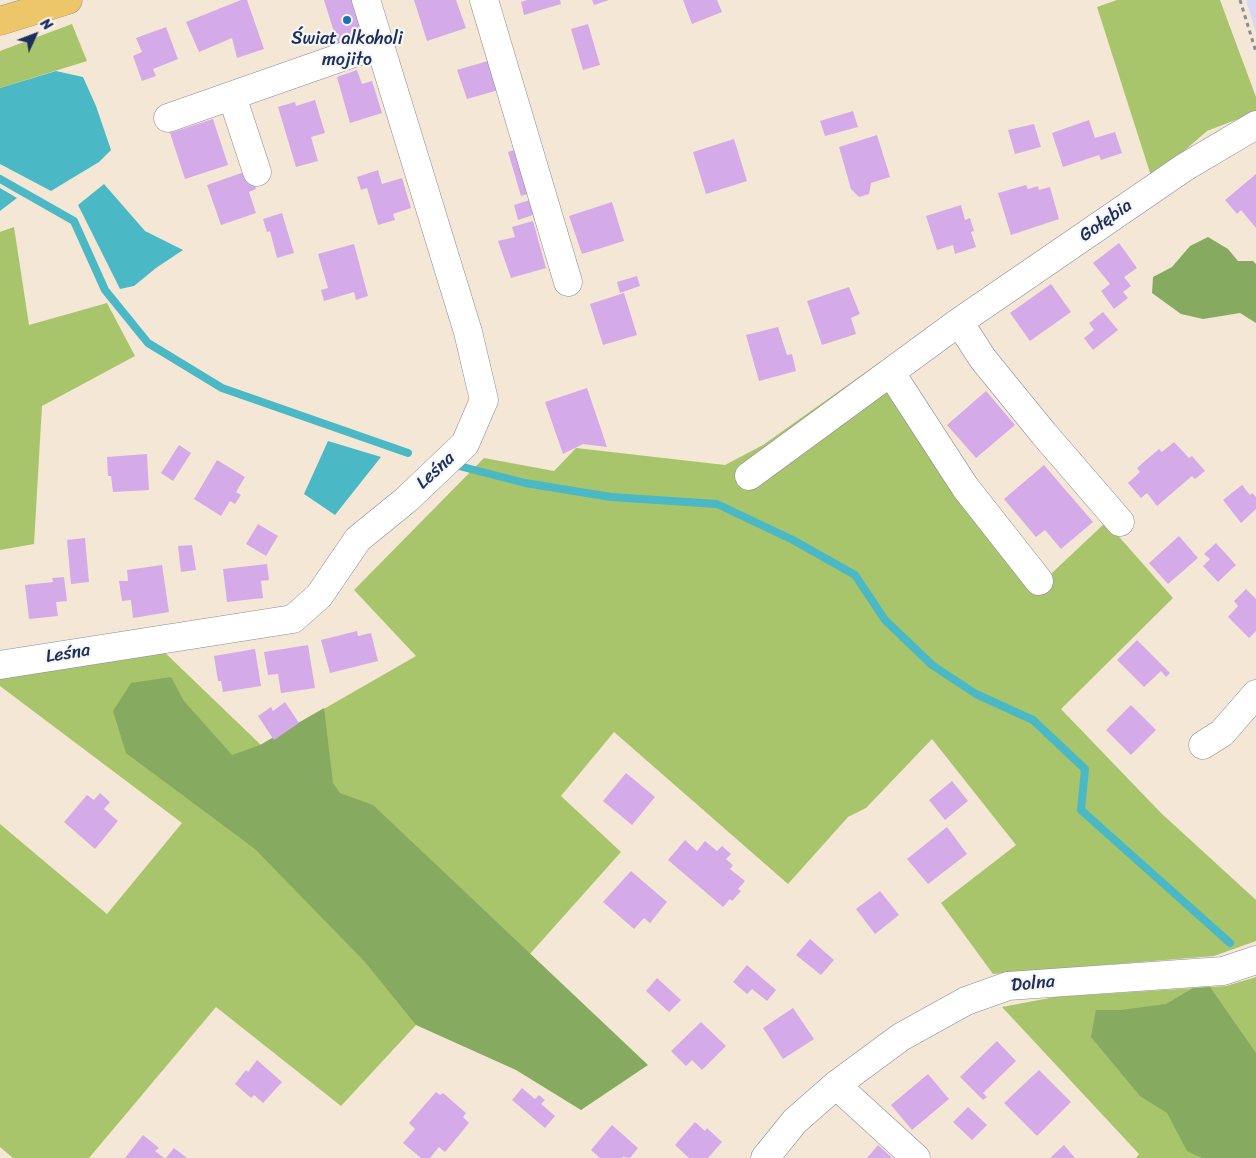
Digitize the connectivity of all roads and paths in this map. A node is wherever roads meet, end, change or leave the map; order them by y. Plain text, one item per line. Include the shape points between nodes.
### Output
1 (366, 0) edge
2 (484, 0) edge
3 (1240, 0) edge
4 (57, 2) edge
5 (0, 21) edge
6 (379, 44) junction
7 (1256, 52) edge
8 (232, 96) junction
9 (168, 118) dead end
10 (1256, 125) edge
11 (257, 172) dead end
12 (568, 282) dead end
13 (959, 322) junction
14 (891, 372) junction
15 (749, 476) dead end
16 (1120, 522) dead end
17 (1039, 581) dead end
18 (0, 664) edge
19 (1256, 694) edge
20 (1203, 745) dead end
21 (1256, 960) edge
22 (836, 1085) junction
23 (765, 1158) edge
24 (916, 1158) edge

1 - 6 street, Leśna
2 - 12 street
3 - 7 path
4 - 5 main road
6 - 8 street
6 - 18 street, Leśna via 468,332 484,400 465,444 406,500 358,539 319,596 293,619
8 - 9 street
8 - 11 street
10 - 13 street, Gołębia via 1185,167
13 - 14 street, Gołębia
13 - 16 street via 983,359
14 - 15 street, Gołębia
14 - 17 street via 964,486
19 - 20 street via 1222,733
21 - 22 street, Dolna via 1223,971 1008,986 966,1001 901,1037
22 - 23 street, Dolna via 794,1121
22 - 24 street

